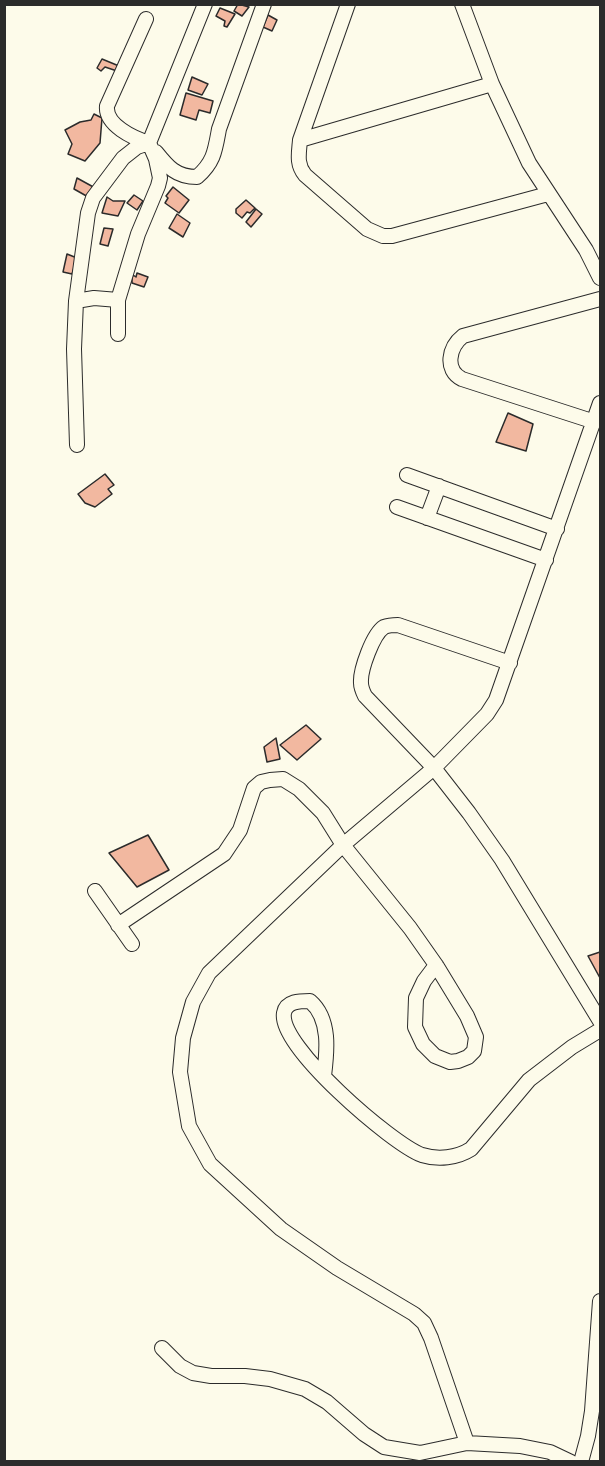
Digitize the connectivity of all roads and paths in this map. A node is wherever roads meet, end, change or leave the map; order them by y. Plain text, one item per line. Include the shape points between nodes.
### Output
1 (205, 4) edge
2 (264, 4) edge
3 (348, 4) edge
4 (462, 4) edge
5 (146, 20) dead end
6 (492, 84) junction
7 (300, 140) junction
8 (149, 143) junction
9 (548, 194) junction
10 (600, 278) edge
11 (600, 299) edge
12 (118, 300) junction
13 (76, 301) junction
14 (118, 334) dead end
15 (600, 403) edge
16 (595, 422) junction
17 (77, 445) dead end
18 (407, 475) dead end
19 (439, 486) junction
20 (397, 507) dead end
21 (427, 518) junction
22 (557, 529) junction
23 (546, 560) junction
24 (510, 663) junction
25 (434, 768) junction
26 (343, 845) junction
27 (95, 891) dead end
28 (118, 925) junction
29 (132, 944) dead end
30 (436, 965) junction
31 (600, 1021) edge
32 (600, 1030) edge
33 (324, 1076) junction
34 (600, 1300) edge
35 (162, 1347) dead end
36 (597, 1393) edge
37 (594, 1437) edge
38 (467, 1443) junction
39 (571, 1461) edge
40 (581, 1461) edge

1 - 8 street
2 - 8 street via 209,166 197,177 184,177 170,170
3 - 7 street
4 - 6 street
5 - 8 street via 106,114 137,140
6 - 7 street
6 - 9 street
7 - 9 street via 299,168 305,175 367,229 383,236
8 - 12 street via 160,178
8 - 13 street via 128,153 93,198
9 - 10 street
11 - 16 street via 463,336 454,345 451,361 455,374 462,379
12 - 13 street
12 - 14 street
13 - 17 street
15 - 16 street
16 - 22 street
18 - 19 street
19 - 21 street
19 - 22 street
20 - 21 street
21 - 23 street
22 - 23 street
23 - 24 street
24 - 25 street via 487,714
24 - 25 street via 398,625 387,625 378,632 362,671 362,689
25 - 26 street
25 - 31 street via 502,860
26 - 28 street via 323,813 299,789 283,779 261,782 254,788 240,830 224,854
26 - 30 street
26 - 38 street via 209,973 193,1002 183,1038 180,1072 189,1126 210,1164 281,1229 424,1323
27 - 28 street
28 - 29 street
30 - 30 street via 476,1037 474,1051 458,1061 435,1056 423,1044 416,1027 416,998
32 - 33 street via 529,1080 471,1149 453,1157 423,1155 398,1142
33 - 33 street via 286,1027 284,1015 293,1002 310,1001 320,1013 326,1034
34 - 36 street
35 - 38 street via 193,1373 270,1379 305,1389 384,1447 420,1453
36 - 37 street
37 - 40 street
38 - 39 street via 520,1446

